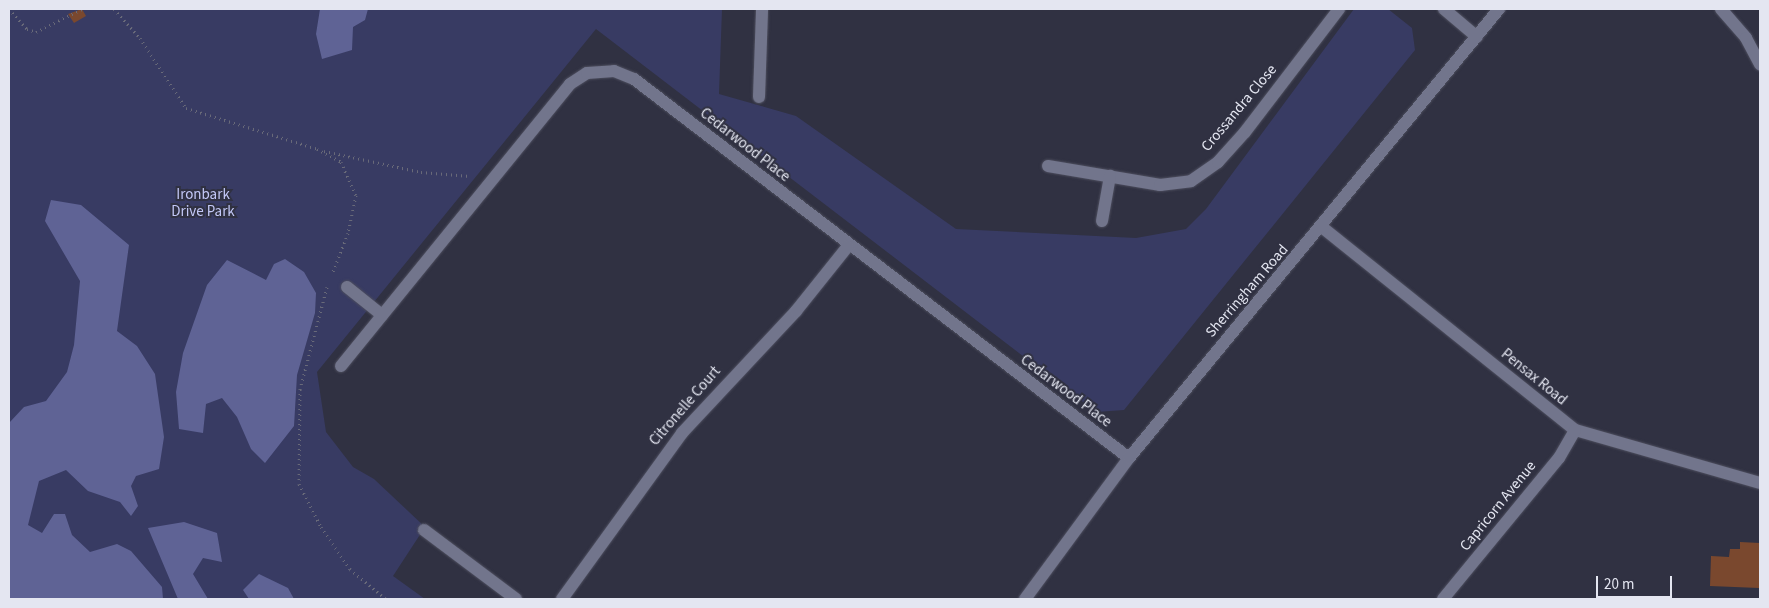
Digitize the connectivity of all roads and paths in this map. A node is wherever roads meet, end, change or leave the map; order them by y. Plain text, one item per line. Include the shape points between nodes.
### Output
1 (9, 9) edge
2 (82, 9) edge
3 (114, 9) edge
4 (762, 9) edge
5 (1339, 9) edge
6 (1444, 9) edge
7 (1499, 9) edge
8 (1720, 9) edge
9 (1477, 37) junction
10 (1760, 64) edge
11 (759, 97) dead end
12 (318, 149) junction
13 (1048, 166) dead end
14 (1110, 176) junction
15 (481, 179) dead end
16 (1102, 221) dead end
17 (1323, 228) junction
18 (848, 246) junction
19 (347, 287) dead end
20 (382, 315) junction
21 (341, 366) dead end
22 (1575, 430) junction
23 (1129, 458) junction
24 (1760, 483) edge
25 (424, 530) dead end
26 (386, 599) edge
27 (516, 599) edge
28 (562, 599) edge
29 (1026, 599) edge
30 (1443, 599) edge

1 - 2 path via 27,29 36,32
3 - 12 path via 140,38 186,108
4 - 11 street
5 - 14 street, Crossandra Close via 1245,132 1199,176 1172,186
6 - 9 street
7 - 9 street, Sherringham Road
8 - 10 street via 1746,38
9 - 17 street, Sherringham Road
12 - 15 path via 368,162
12 - 26 path via 341,162 356,195 355,209 328,285 300,389 299,484 321,527 350,569
13 - 14 street, Crossandra Close
14 - 16 street
17 - 22 street, Pensax Road
17 - 23 street, Sherringham Road
18 - 20 street, Cedarwood Place via 634,79 596,71 570,84
18 - 23 street, Cedarwood Place
18 - 28 street, Citronelle Court via 796,311 682,433
19 - 20 street
20 - 21 street, Cedarwood Place
22 - 24 street, Pensax Road
22 - 30 street, Capricorn Avenue via 1558,458
23 - 29 street, Sherringham Road
25 - 27 street

